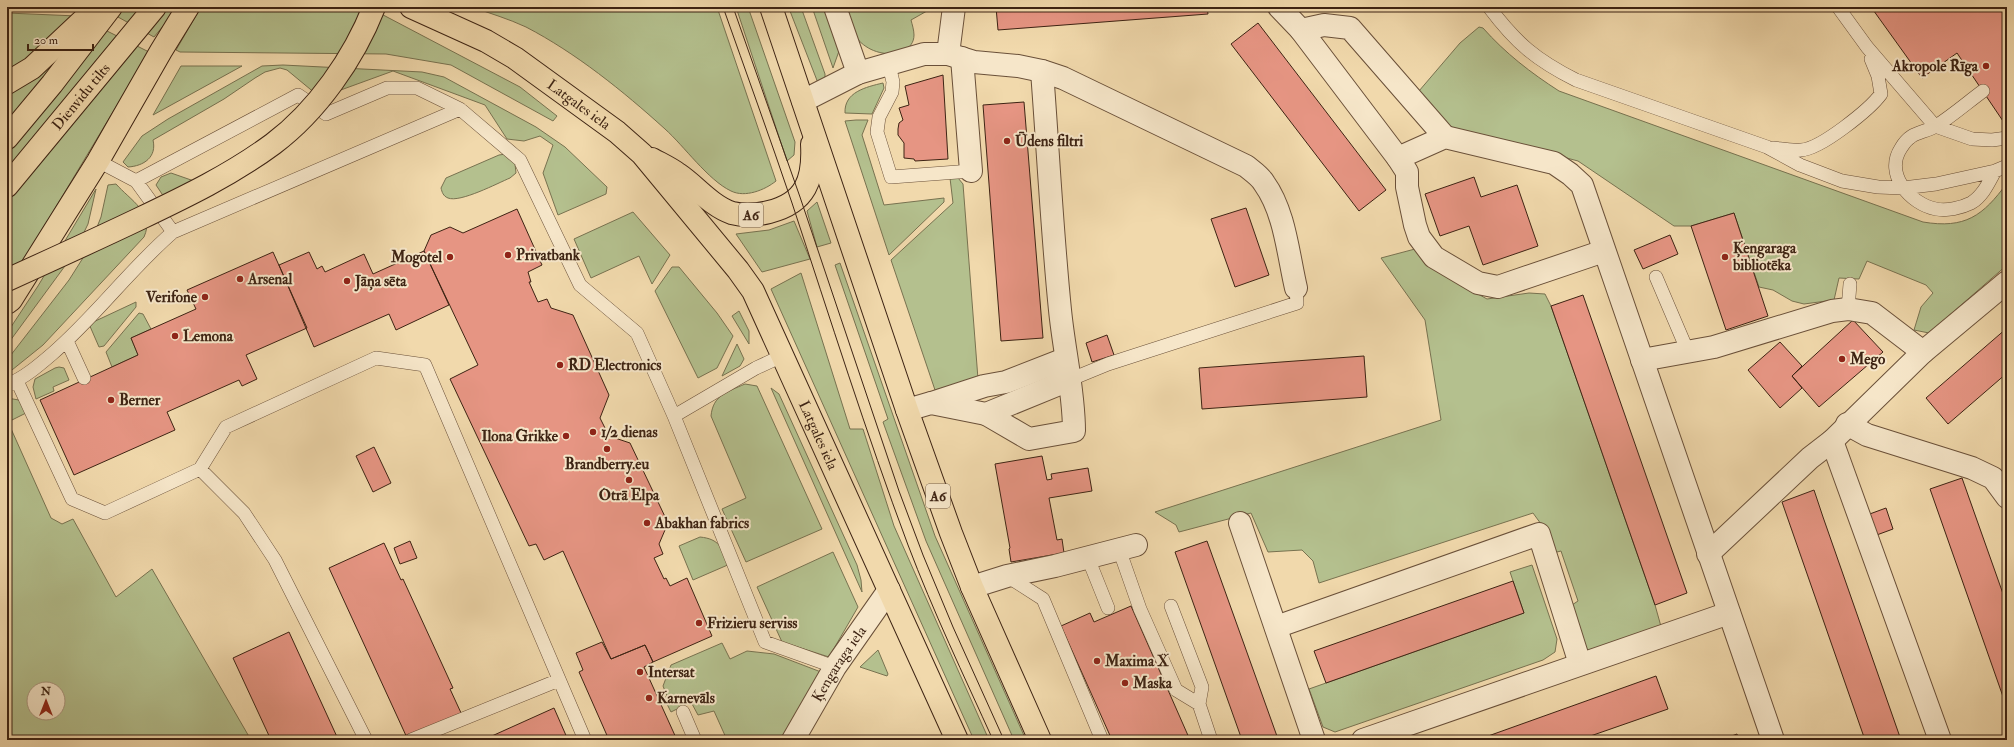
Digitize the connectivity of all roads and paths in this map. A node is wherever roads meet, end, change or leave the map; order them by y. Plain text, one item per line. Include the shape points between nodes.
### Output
1 (97, 7) edge
2 (111, 7) edge
3 (155, 7) edge
4 (188, 7) edge
5 (374, 7) edge
6 (411, 7) edge
7 (771, 7) edge
8 (835, 7) edge
9 (954, 7) edge
10 (1279, 7) edge
11 (1489, 7) edge
12 (1838, 7) edge
13 (1301, 30) junction
14 (1867, 47) junction
15 (955, 56) junction
16 (889, 65) junction
17 (1042, 71) junction
18 (858, 73) junction
19 (7, 83) edge
20 (1983, 91) dead end
21 (803, 101) junction
22 (460, 110) junction
23 (1935, 126) junction
24 (812, 127) junction
25 (1445, 137) junction
26 (7, 138) edge
27 (2007, 138) edge
28 (1768, 147) junction
29 (642, 154) junction
30 (1398, 158) junction
31 (98, 161) junction
32 (2007, 166) edge
33 (970, 170) joint
34 (1995, 171) junction
35 (136, 181) junction
36 (7, 186) edge
37 (1903, 188) junction
38 (173, 232) junction
39 (1604, 251) junction
40 (1656, 277) dead end
41 (2007, 282) edge
42 (1850, 284) dead end
43 (1296, 288) joint
44 (8, 298) edge
45 (1848, 309) junction
46 (66, 341) junction
47 (1688, 352) junction
48 (1923, 352) junction
49 (782, 356) junction
50 (1065, 359) junction
51 (1642, 360) junction
52 (84, 378) dead end
53 (1069, 380) junction
54 (12, 383) edge
55 (931, 403) junction
56 (907, 410) junction
57 (986, 414) junction
58 (674, 416) junction
59 (1847, 424) junction
60 (1832, 441) junction
61 (200, 469) junction
62 (2007, 497) edge
63 (1240, 523) dead end
64 (1127, 547) joint
65 (1708, 554) junction
66 (1088, 558) junction
67 (1007, 576) junction
68 (972, 588) junction
69 (889, 590) junction
70 (1171, 606) dead end
71 (1108, 608) dead end
72 (1729, 613) junction
73 (1276, 627) junction
74 (1580, 664) junction
75 (835, 667) junction
76 (559, 680) junction
77 (1199, 704) junction
78 (683, 712) dead end
79 (366, 740) edge
80 (411, 740) edge
81 (585, 740) edge
82 (695, 740) edge
83 (793, 740) edge
84 (957, 740) edge
85 (1040, 740) edge
86 (1102, 740) edge
87 (1211, 740) edge
88 (1314, 740) edge
89 (1364, 740) edge
90 (1773, 740) edge
91 (1940, 740) edge

1 - 19 highway via 32,68
2 - 26 highway, Dienvidu tilts
3 - 36 highway, Dienvidu tilts
4 - 31 highway
5 - 44 highway, bridge via 349,57 327,89 300,120 274,143 242,165
6 - 29 highway, Latgales iela / A6 via 486,41 515,58 599,118
7 - 21 highway, Latgales iela / A6
8 - 18 street
9 - 15 street
10 - 13 street
11 - 28 lane via 1508,33 1532,54 1576,80
12 - 14 lane
13 - 25 street via 1324,25 1350,28
13 - 30 street
14 - 23 lane
14 - 28 lane via 1882,94 1874,104 1820,144 1802,150
15 - 16 street via 924,54
15 - 17 street via 974,62
15 - 33 street
16 - 18 street
16 - 33 lane via 893,82 892,92 879,117 877,132 891,177
17 - 43 street via 1063,78 1246,166 1264,181 1274,197 1282,222
17 - 50 street
18 - 21 street
20 - 23 lane
21 - 24 highway, Latgales iela / A6
22 - 35 lane via 417,88 387,88 326,114 298,95
22 - 38 lane
22 - 58 lane via 520,160 580,285 637,333
23 - 27 lane via 1972,139
23 - 37 lane via 1916,132 1901,148 1896,162 1897,177
24 - 29 highway, Latgales iela / A6 via 813,164 800,197 792,204 761,214 732,213 706,198 679,174
24 - 56 highway, Latgales iela / A6
25 - 30 street
25 - 39 street via 1554,163 1570,174 1582,185
28 - 37 lane via 1800,165 1842,181
29 - 49 highway, Latgales iela / A6 via 738,270 753,292
30 - 39 street via 1407,172 1407,187 1420,237 1434,257 1478,283 1498,288
31 - 35 lane
31 - 44 highway
32 - 34 lane
34 - 37 lane via 1936,184
34 - 37 lane via 1985,189 1972,202 1955,209 1936,209 1917,202
35 - 38 lane
38 - 46 lane via 154,248
39 - 51 street
40 - 47 lane
41 - 48 street
42 - 45 lane
43 - 53 lane via 1297,303 1108,364
45 - 47 street via 1832,311 1714,347
45 - 48 street via 1872,313
46 - 52 lane
46 - 54 lane
47 - 51 street
48 - 59 street
49 - 58 lane via 756,368
49 - 69 highway, Latgales iela / A6
50 - 53 street
50 - 55 street via 1006,382 984,386
51 - 65 street
53 - 57 street
53 - 57 street via 1074,404 1074,431 1029,439
54 - 61 lane via 72,499 106,513
55 - 56 street
55 - 57 street
56 - 68 highway, Latgales iela / A6
58 - 75 lane via 765,642
59 - 60 street
59 - 62 street via 1867,435 1972,468 1993,478
60 - 65 street via 1810,458
60 - 91 street
61 - 76 lane via 226,427 376,358 425,365
61 - 79 lane via 244,513 275,560
63 - 73 street
64 - 66 street
64 - 77 lane via 1140,609 1176,690
65 - 72 street
66 - 67 street
66 - 71 lane
67 - 68 street
67 - 86 lane via 1043,599
68 - 85 highway, Latgales iela / A6
69 - 75 street, Ķengaraga iela
69 - 84 highway, Latgales iela / A6
70 - 77 lane via 1202,687
72 - 74 street
72 - 90 street
73 - 74 street via 1539,534
73 - 88 street
74 - 89 street
75 - 83 street, Ķengaraga iela
76 - 80 lane
76 - 81 lane
77 - 87 lane
78 - 82 lane

